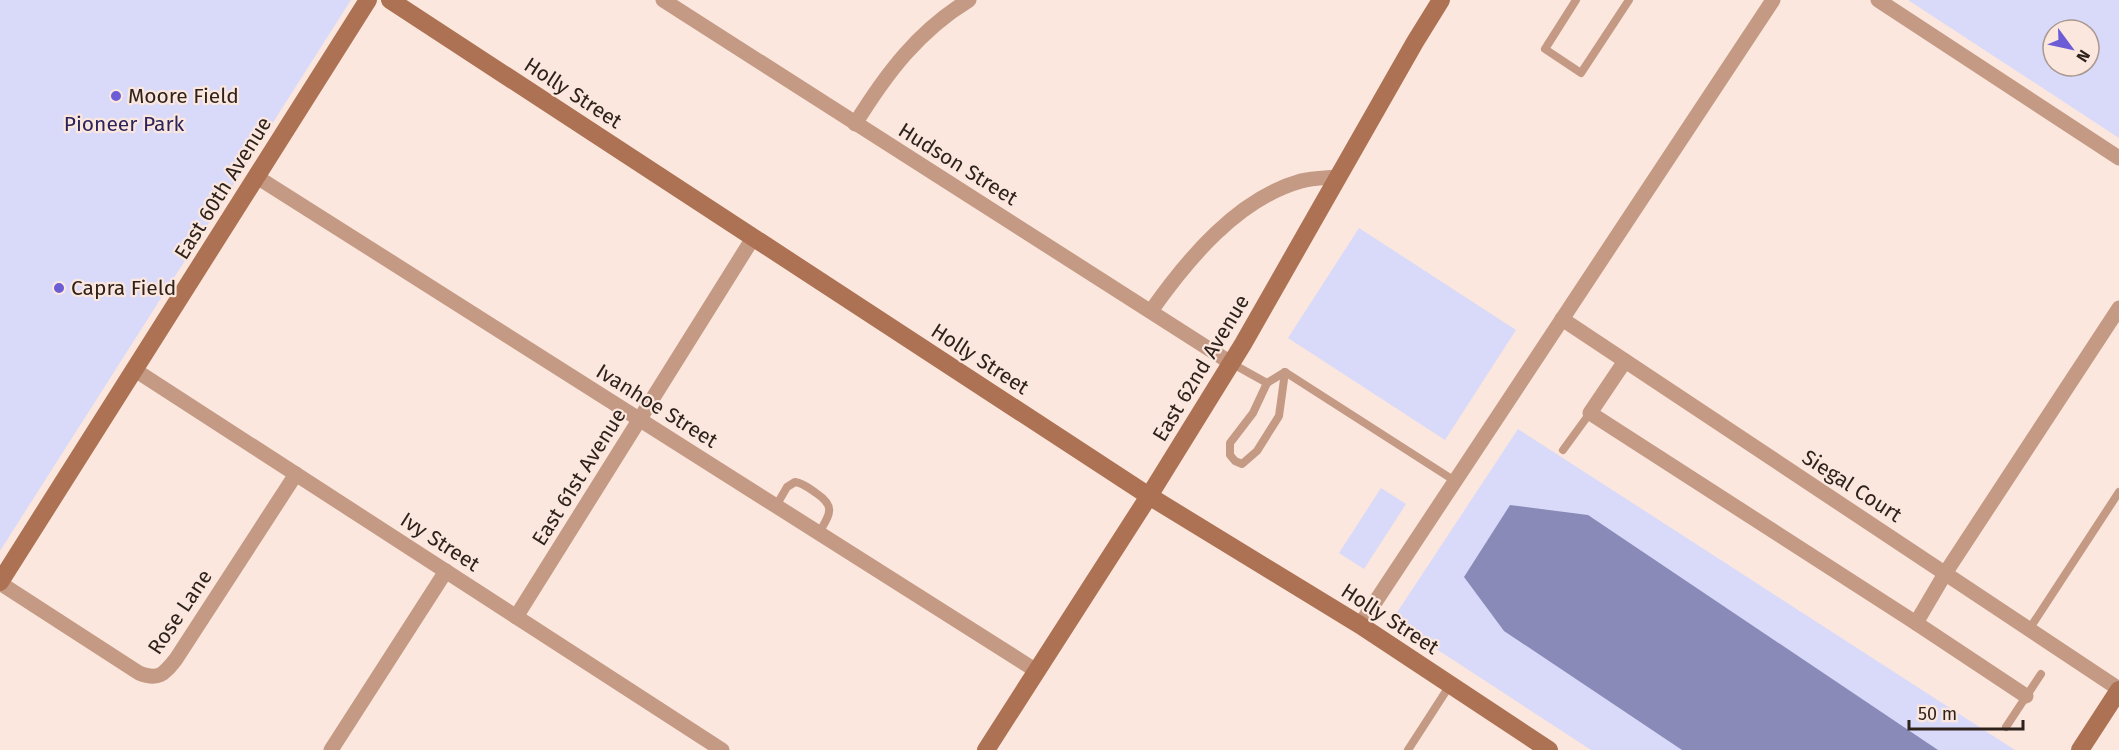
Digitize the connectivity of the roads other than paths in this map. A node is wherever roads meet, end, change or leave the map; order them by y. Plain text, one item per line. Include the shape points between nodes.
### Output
1 (368, 0) edge
2 (390, 0) edge
3 (663, 0) edge
4 (969, 0) edge
5 (1441, 0) edge
6 (1576, 0) edge
7 (1629, 0) edge
8 (1773, 0) edge
9 (1878, 0) edge
10 (855, 124) junction
11 (2119, 158) edge
12 (257, 177) junction
13 (1337, 177) junction
14 (753, 238) junction
15 (2119, 308) edge
16 (1151, 311) junction
17 (1562, 319) junction
18 (1625, 361) junction
19 (1231, 363) junction
20 (135, 370) junction
21 (1285, 372) junction
22 (1267, 383) junction
23 (1590, 413) junction
24 (640, 420) junction
25 (1563, 450) dead end
26 (296, 474) junction
27 (1455, 481) junction
28 (2119, 492) edge
29 (1149, 496) junction
30 (776, 506) junction
31 (819, 533) junction
32 (446, 571) junction
33 (1946, 572) junction
34 (0, 582) edge
35 (516, 617) junction
36 (1916, 623) junction
37 (1360, 625) junction
38 (2030, 628) junction
39 (1035, 670) junction
40 (2042, 674) dead end
41 (1450, 685) junction
42 (2119, 689) edge
43 (2026, 696) junction
44 (2006, 727) dead end
45 (992, 748) edge
46 (331, 750) edge
47 (722, 750) edge
48 (1408, 750) edge
49 (1547, 750) edge
50 (2080, 750) edge

1 - 12 street, East 60th Avenue
2 - 14 street, Holly Street
3 - 10 street, Hudson Street
4 - 10 street via 936,22 906,51
5 - 13 street, East 62nd Avenue
6 - 7 lane via 1545,49 1581,73
8 - 17 street
9 - 11 street
10 - 16 street, Hudson Street
12 - 20 street, East 60th Avenue
12 - 24 street, Ivanhoe Street
13 - 16 street via 1301,181 1257,202 1204,244
13 - 19 street, East 62nd Avenue
14 - 24 street, East 61st Avenue
14 - 29 street, Holly Street
15 - 33 street
16 - 19 street, Hudson Street
17 - 18 street, Siegal Court
17 - 27 street
18 - 23 street
18 - 33 street, Siegal Court
19 - 22 lane
19 - 29 street, East 62nd Avenue
20 - 26 street, Ivy Street
20 - 34 street, East 60th Avenue
21 - 22 lane
21 - 22 lane via 1279,416 1257,451 1242,464 1230,455 1230,443 1253,413
21 - 27 lane
23 - 25 lane
23 - 36 street
24 - 30 street, Ivanhoe Street
24 - 35 street, East 61st Avenue
26 - 32 street, Ivy Street
26 - 34 street, Rose Lane via 176,659 157,677 139,673
27 - 37 street
28 - 38 lane
29 - 37 street, Holly Street
29 - 39 street, East 62nd Avenue
30 - 31 street, Ivanhoe Street
30 - 31 lane via 787,487 801,483 830,506 830,514
31 - 39 street, Ivanhoe Street
32 - 35 street, Ivy Street
32 - 46 street
33 - 36 street
33 - 38 street, Siegal Court
35 - 47 street, Ivy Street
36 - 43 street
37 - 41 street, Holly Street
38 - 42 street, Siegal Court
39 - 45 street, East 62nd Avenue
40 - 43 lane
41 - 48 lane
41 - 49 street, Holly Street
42 - 50 street
43 - 44 lane

